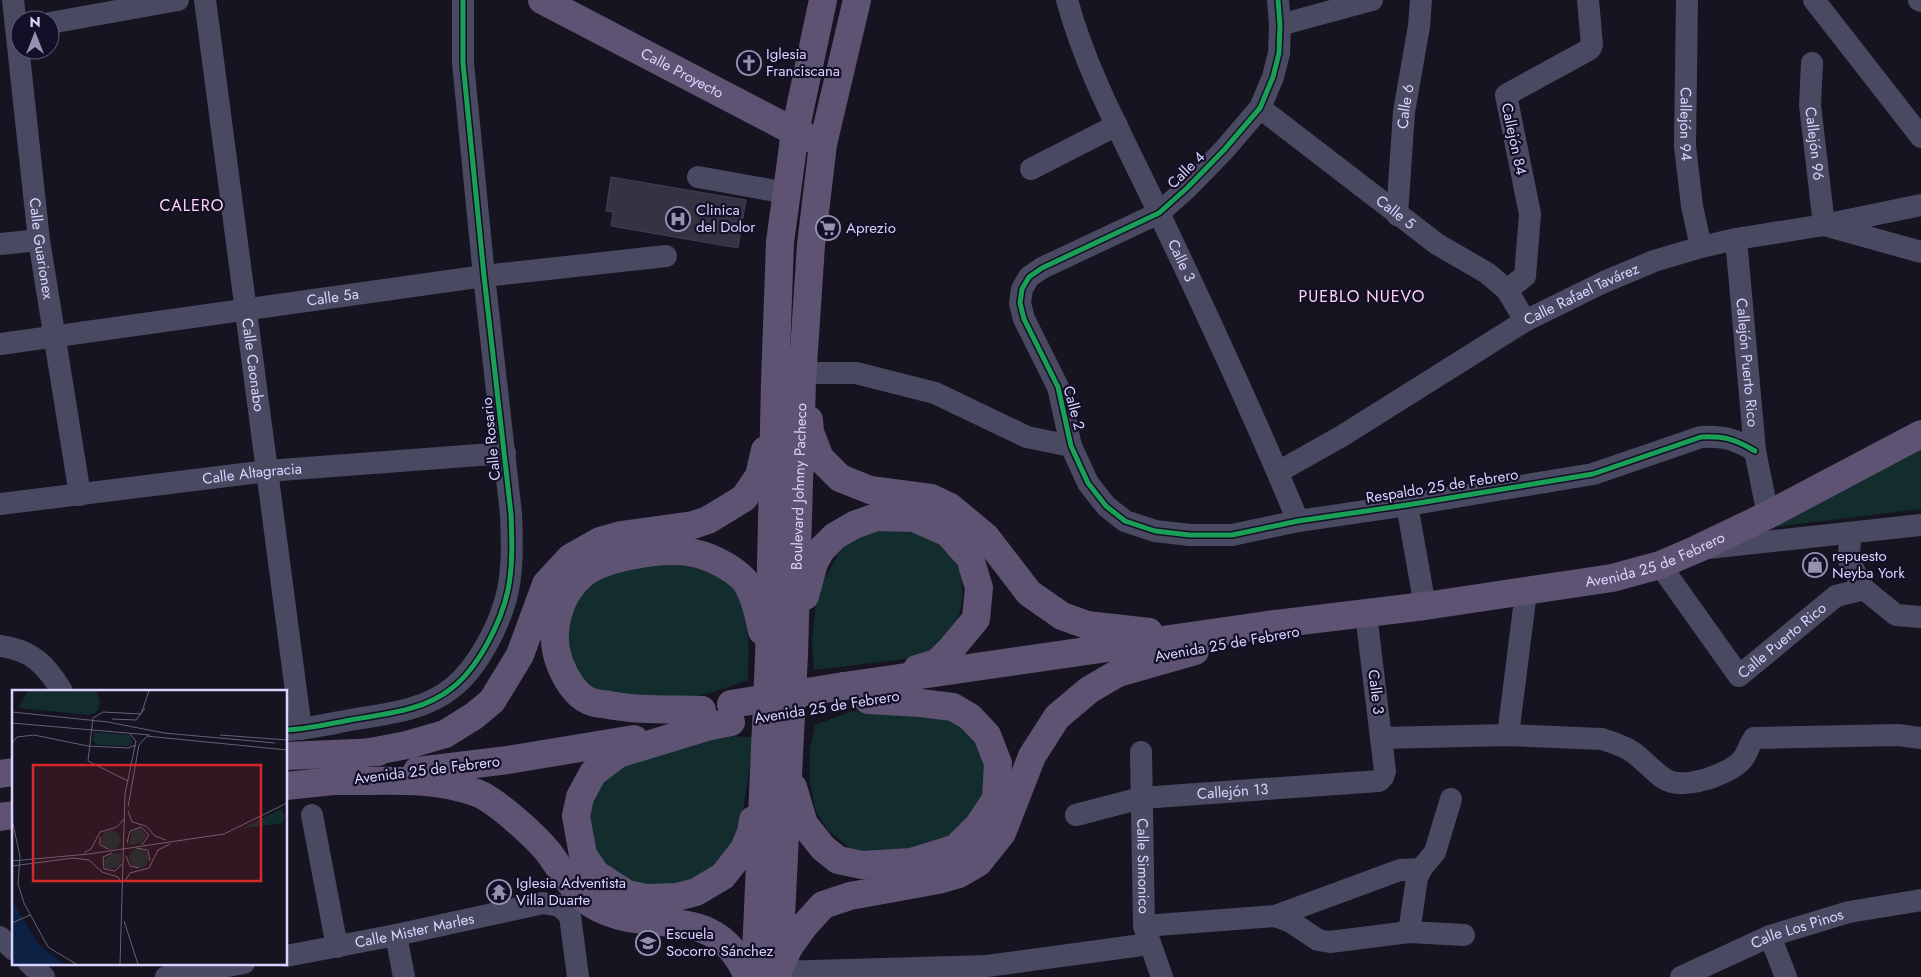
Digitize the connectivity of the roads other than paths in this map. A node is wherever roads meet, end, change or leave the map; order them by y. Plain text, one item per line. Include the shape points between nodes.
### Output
1 (178, 0) edge
2 (205, 0) edge
3 (463, 0) edge
4 (542, 0) edge
5 (824, 0) edge
6 (857, 0) edge
7 (1067, 0) edge
8 (1278, 0) edge
9 (1372, 0) edge
10 (1421, 0) edge
11 (1588, 0) edge
12 (1687, 0) edge
13 (1814, 0) edge
14 (1830, 0) edge
15 (60, 21) edge
16 (1280, 25) junction
17 (16, 60) edge
18 (1812, 63) dead end
19 (1260, 108) junction
20 (1921, 116) edge
21 (1117, 125) junction
22 (795, 132) junction
23 (1921, 137) edge
24 (822, 144) junction
25 (1031, 169) dead end
26 (698, 177) dead end
27 (787, 193) junction
28 (1921, 205) edge
29 (1159, 213) junction
30 (1397, 215) junction
31 (1824, 225) junction
32 (1736, 239) junction
33 (39, 240) junction
34 (0, 244) edge
35 (1701, 247) junction
36 (1921, 252) edge
37 (666, 256) dead end
38 (484, 276) junction
39 (1022, 289) joint
40 (1507, 290) junction
41 (246, 309) junction
42 (1525, 321) junction
43 (56, 337) junction
44 (0, 344) edge
45 (802, 377) junction
46 (775, 382) junction
47 (1921, 434) edge
48 (1071, 446) junction
49 (1755, 451) junction
50 (505, 453) junction
51 (267, 471) junction
52 (1278, 472) junction
53 (80, 495) junction
54 (0, 504) edge
55 (1407, 505) junction
56 (1768, 515) junction
57 (1125, 521) joint
58 (1298, 521) junction
59 (1921, 525) edge
60 (1850, 533) junction
61 (1697, 550) junction
62 (1660, 565) junction
63 (1864, 590) junction
64 (1526, 592) junction
65 (1425, 606) junction
66 (1366, 614) junction
67 (1921, 617) edge
68 (1194, 643) junction
69 (0, 646) edge
70 (781, 656) junction
71 (61, 690) edge
72 (855, 693) junction
73 (703, 719) junction
74 (294, 730) edge
75 (1508, 735) junction
76 (1382, 738) junction
77 (1921, 738) edge
78 (1141, 752) dead end
79 (360, 754) junction
80 (288, 756) edge
81 (776, 762) junction
82 (1385, 771) joint
83 (334, 781) junction
84 (288, 786) edge
85 (1140, 798) junction
86 (1451, 799) dead end
87 (1076, 814) dead end
88 (312, 815) dead end
89 (1421, 869) junction
90 (1921, 900) edge
91 (1275, 916) junction
92 (1409, 932) junction
93 (1464, 934) dead end
94 (396, 935) junction
95 (1146, 935) junction
96 (1770, 936) junction
97 (0, 937) edge
98 (337, 947) junction
99 (12, 948) edge
100 (288, 956) edge
101 (30, 964) edge
102 (238, 964) edge
103 (987, 972) edge
104 (770, 976) edge
105 (44, 977) edge
106 (166, 977) edge
107 (404, 977) edge
108 (578, 977) edge
109 (748, 977) edge
110 (1162, 977) edge
111 (1681, 977) edge
112 (1786, 977) edge

1 - 15 street
2 - 41 street, Calle Caonabo
3 - 38 street, Calle Rosario via 464,63
4 - 22 main road, Calle Proyecto
5 - 22 main road, Boulevard Johnny Pacheco
6 - 24 main road, Boulevard Johnny Pacheco
7 - 21 street, Calle 3 via 1074,25
8 - 16 street, Calle 4
9 - 16 street
10 - 30 street, Calle 6 via 1404,112
11 - 40 street, Callejón 84 via 1590,49 1506,95 1530,214 1525,276
12 - 35 street, Callejón 94 via 1685,146
13 - 23 street
14 - 20 street
16 - 19 street, Calle 4 via 1277,61
17 - 33 street, Calle Guarionex
18 - 31 street, Callejón 96 via 1810,105
19 - 29 street, Calle 4 via 1193,182
19 - 30 street, Calle 5
21 - 25 street
21 - 29 street, Calle 3
22 - 24 main road, Calle Proyecto
22 - 27 main road, Boulevard Johnny Pacheco
24 - 45 main road, Boulevard Johnny Pacheco
26 - 27 street
27 - 46 main road, Boulevard Johnny Pacheco via 780,242
28 - 31 street, Calle Rafael Tavárez
29 - 39 street, Calle 4 via 1042,268 1029,277
29 - 52 street, Calle 3
30 - 40 street, Calle 5 via 1436,244 1487,273
31 - 32 street, Calle Rafael Tavárez
31 - 36 street
32 - 35 street, Calle Rafael Tavárez
32 - 49 street, Callejón Puerto Rico
33 - 34 street
33 - 43 street, Calle Guarionex
35 - 42 street, Calle Rafael Tavárez via 1654,260
37 - 38 street, Calle 5a
38 - 41 street, Calle 5a
38 - 50 street, Calle Rosario
39 - 48 street, Calle 2 via 1020,303 1024,320 1058,387
40 - 42 street, Calle 5
41 - 43 street, Calle 5a
41 - 51 street, Calle Caonabo
42 - 52 street, Calle Rafael Tavárez via 1342,436
43 - 44 street, Calle 5a
43 - 53 street, Calle Guarionex
45 - 48 street via 856,373 935,393 1026,437
45 - 68 main road via 810,432 820,458 840,478 870,490 931,498 950,507 986,537 1029,593 1062,616 1087,625
45 - 70 main road, Boulevard Johnny Pacheco
46 - 70 main road, Boulevard Johnny Pacheco
46 - 79 main road via 763,464 744,498 708,520 621,535 600,541 570,558 546,584 520,655 492,701 445,734
47 - 56 main road, Avenida 25 de Febrero
48 - 57 street, Calle 2 via 1088,483 1106,506
49 - 55 street, Respaldo 25 de Febrero via 1737,440 1701,437 1593,474
49 - 56 street, Callejón Puerto Rico
50 - 51 street, Calle Altagracia
50 - 74 street, Calle Rosario via 512,551 508,592 494,630 473,667 451,689 426,703 396,712
51 - 53 street, Calle Altagracia
51 - 74 street, Calle Caonabo
52 - 58 street, Calle 3
53 - 54 street, Calle Altagracia
55 - 58 street, Respaldo 25 de Febrero
55 - 65 street, Respaldo 25 de Febrero
56 - 61 main road, Avenida 25 de Febrero
57 - 58 street, Respaldo 25 de Febrero via 1155,531 1232,535
59 - 60 street
60 - 61 street
60 - 63 street via 1849,561
61 - 62 main road, Avenida 25 de Febrero
62 - 63 street, Calle Puerto Rico via 1739,676 1836,596
62 - 64 main road, Avenida 25 de Febrero via 1612,578
63 - 67 street via 1896,615
64 - 65 main road, Avenida 25 de Febrero
64 - 75 street
65 - 66 main road, Avenida 25 de Febrero
66 - 68 main road, Avenida 25 de Febrero via 1270,639
66 - 76 street, Calle 3
68 - 72 main road, Avenida 25 de Febrero
68 - 104 main road via 1118,673 1089,690 1057,717 1032,756 1002,833 978,863 959,874 938,880 850,896 823,905 788,947
69 - 71 street via 23,652 42,662
70 - 72 main road via 814,563 835,536 876,517 914,518 948,532 970,558 979,588 976,619 937,663
70 - 73 main road via 745,581 720,562 690,552 671,550 625,557 583,574 569,589 555,619 556,654 564,674 575,689 589,702
70 - 81 main road, Boulevard Johnny Pacheco
72 - 73 main road, Avenida 25 de Febrero
72 - 81 main road via 953,707 970,717 987,735 998,763 996,799 978,826 956,848 911,862 862,865 838,860 822,848 804,824
73 - 79 main road, Avenida 25 de Febrero via 473,747
73 - 81 main road via 618,754 593,773 580,797 576,816 583,854 596,874 627,894 646,898 677,897 696,892 724,876 744,849
73 - 83 main road, Avenida 25 de Febrero via 508,760
75 - 76 street
75 - 77 street via 1602,739 1633,752 1664,779 1683,784 1713,777 1732,768 1748,754 1754,738 1898,734
76 - 82 street, Calle 3
78 - 85 street, Calle Simonico
79 - 80 main road, Avenida 25 de Febrero
81 - 104 main road, Boulevard Johnny Pacheco
82 - 85 street, Callejón 13 via 1379,781
83 - 84 main road, Avenida 25 de Febrero
83 - 109 main road via 441,782 478,793 497,804 540,844 581,896 594,905 625,918 688,924 718,937 732,949
85 - 87 street, Callejón 13
85 - 95 street, Calle Simonico
86 - 89 street via 1435,852
88 - 98 street
89 - 91 street via 1400,870
89 - 92 street
90 - 96 street, Calle Los Pinos via 1850,912
91 - 92 street via 1291,922 1318,940 1330,942
91 - 95 street
92 - 93 street
94 - 98 street, Calle Mister Marles
94 - 107 street
94 - 108 street, Calle Mister Marles via 543,903 560,906 570,916
95 - 103 street
95 - 110 street, Calle Simonico
96 - 111 street, Calle Los Pinos
96 - 112 street
97 - 99 street
98 - 100 street, Calle Mister Marles
101 - 105 street
102 - 106 street
103 - 104 street

